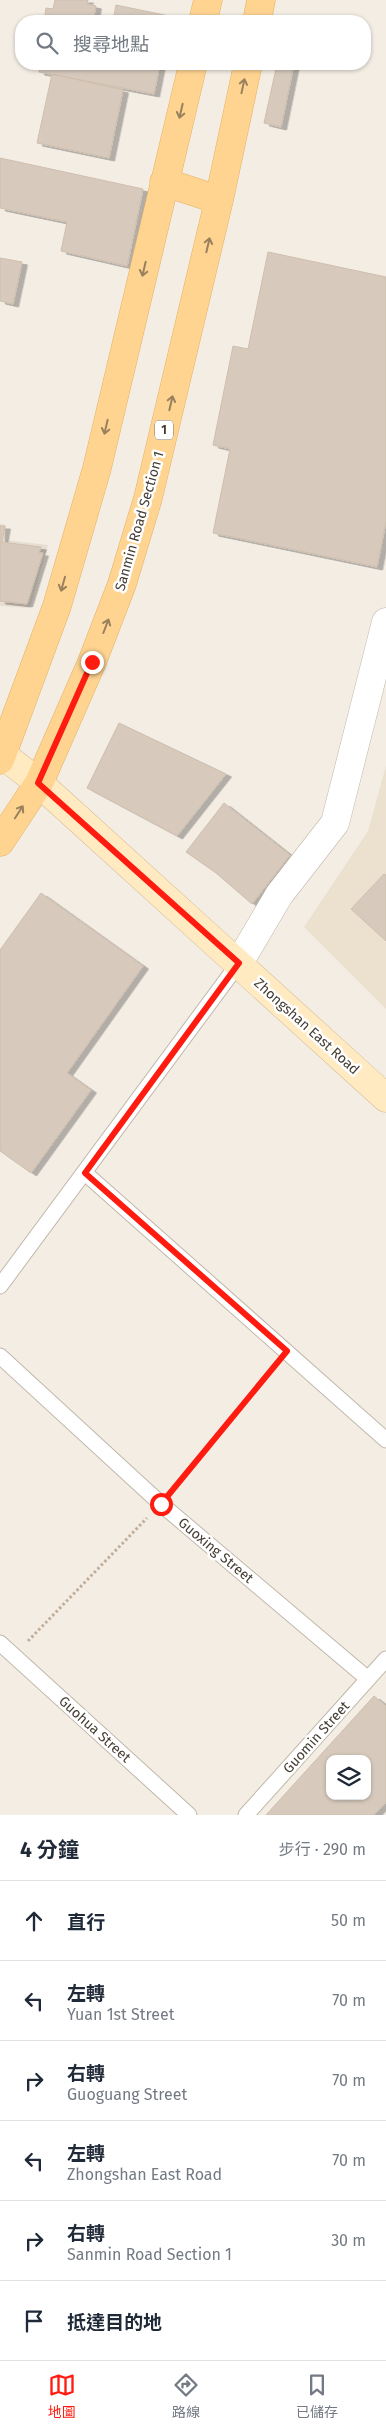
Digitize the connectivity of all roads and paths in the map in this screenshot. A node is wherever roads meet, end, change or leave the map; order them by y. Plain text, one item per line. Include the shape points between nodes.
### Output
1 (208, 0) edge
2 (261, 0) edge
3 (204, 15) edge
4 (258, 15) edge
5 (191, 70) edge
6 (247, 70) edge
7 (164, 182) junction
8 (219, 200) junction
9 (386, 622) edge
10 (2, 758) edge
11 (38, 783) junction
12 (0, 842) edge
13 (239, 963) junction
14 (386, 1098) edge
15 (85, 1173) junction
16 (0, 1286) edge
17 (287, 1351) junction
18 (0, 1356) edge
19 (386, 1440) edge
20 (161, 1504) junction
21 (0, 1643) edge
22 (14, 1656) junction
23 (386, 1659) edge
24 (368, 1679) junction
25 (189, 1815) edge
26 (246, 1815) edge

1 - 3 main road
2 - 4 main road
5 -> 7 main road
8 -> 6 main road, Sanmin Road Section 1 / 1
7 - 8 main road
7 -> 10 main road via 97,468 57,606
11 -> 8 main road, Sanmin Road Section 1 / 1 via 92,662 122,584 148,498
9 - 13 street via 335,823 279,895
10 - 11 street, Zhongshan East Road
12 -> 11 main road, Sanmin Road Section 1 / 1
11 - 13 street, Zhongshan East Road
13 - 14 street, Zhongshan East Road
13 - 15 lane
15 - 16 lane
15 - 17 lane
17 - 19 lane
17 - 20 path
18 - 20 lane, Guoxing Street
20 - 22 path
20 - 24 lane, Guoxing Street
21 - 22 lane, Guohua Street
22 - 25 lane, Guohua Street
23 - 24 lane, Guomin Street
24 - 26 lane, Guomin Street

